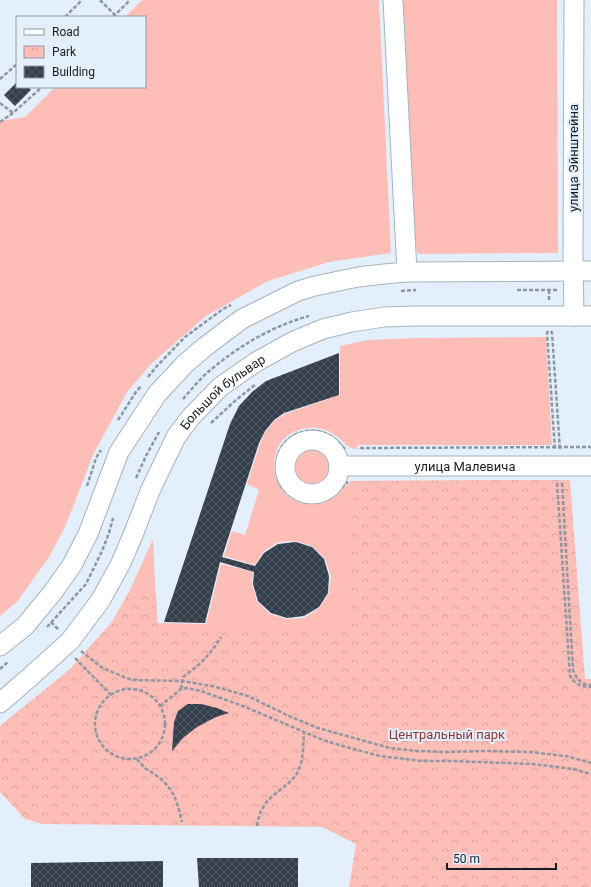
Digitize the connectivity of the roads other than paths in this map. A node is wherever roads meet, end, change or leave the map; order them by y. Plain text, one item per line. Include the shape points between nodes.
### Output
1 (393, 0) edge
2 (574, 0) edge
3 (407, 272) junction
4 (582, 272) edge
5 (583, 316) edge
6 (339, 466) dead end
7 (591, 466) edge
8 (6, 653) edge
9 (0, 703) edge

1 - 3 street
2 - 4 street, улица Эйнштейна
3 - 4 street
3 - 8 street via 358,277 298,291 242,319 185,364 157,394 119,452 88,534 53,592 44,617 25,626
4 - 5 street, улица Эйнштейна
5 - 9 street, Большой бульвар via 415,316 352,322 323,329 292,342 256,362 220,387 190,418 176,437 150,491 120,565 100,601 71,643
6 - 7 street, улица Малевича

